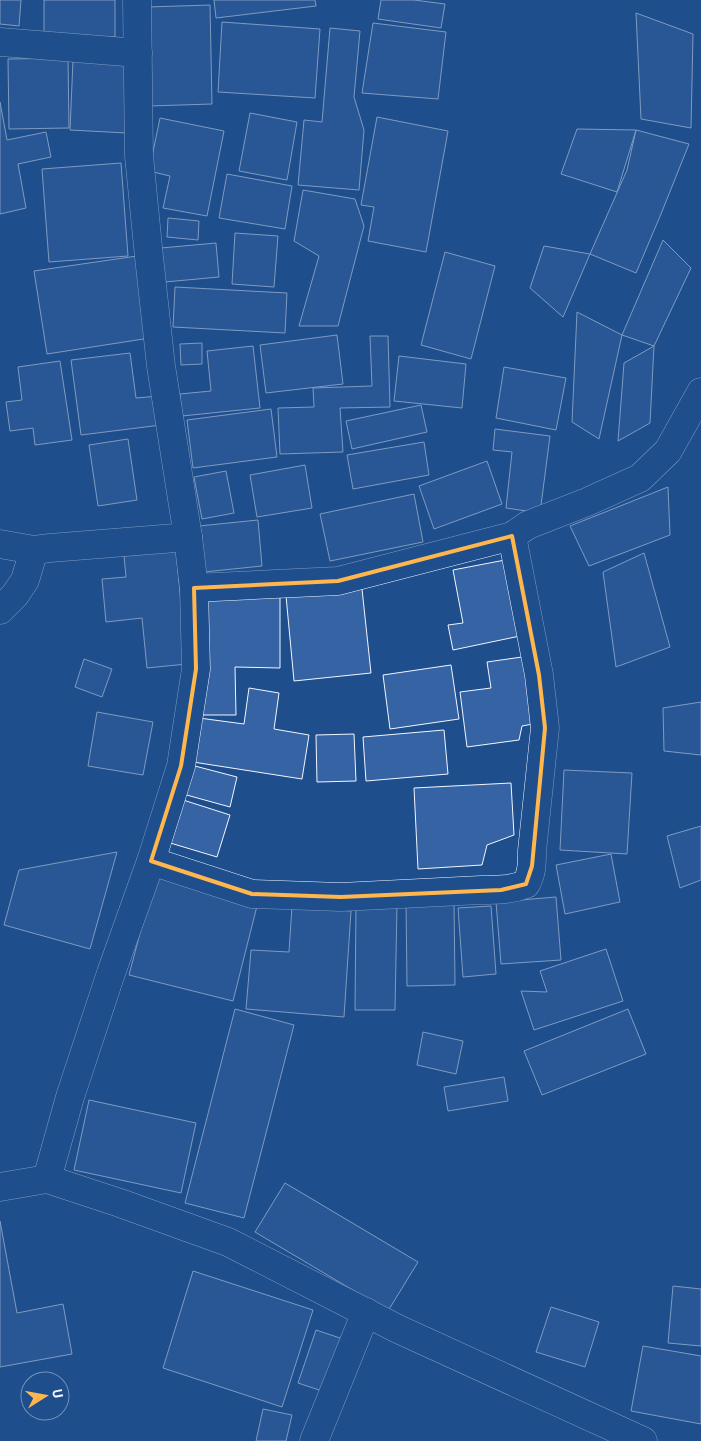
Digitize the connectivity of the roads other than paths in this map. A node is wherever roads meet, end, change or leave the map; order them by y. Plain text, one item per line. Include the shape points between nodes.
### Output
1 (137, 0) edge
2 (0, 42) edge
3 (138, 53) junction
4 (701, 392) edge
5 (512, 536) junction
6 (188, 537) junction
7 (0, 544) edge
8 (34, 550) junction
9 (194, 588) junction
10 (0, 610) edge
11 (151, 861) junction
12 (47, 1179) junction
13 (0, 1187) edge
14 (366, 1312) junction
15 (314, 1441) edge
16 (643, 1441) edge

1 - 3 street
2 - 3 street
3 - 6 street via 139,156 149,257
4 - 5 street via 668,451 640,478 528,525
5 - 9 street via 338,581
5 - 11 street via 539,675 545,728 532,866 526,884 501,890 341,897 252,894
6 - 8 street
6 - 9 street
7 - 8 street
8 - 10 street via 26,580
9 - 11 street via 196,669 182,766
11 - 12 street via 70,1097
12 - 13 street
12 - 14 street via 228,1242
14 - 15 street
14 - 16 street

